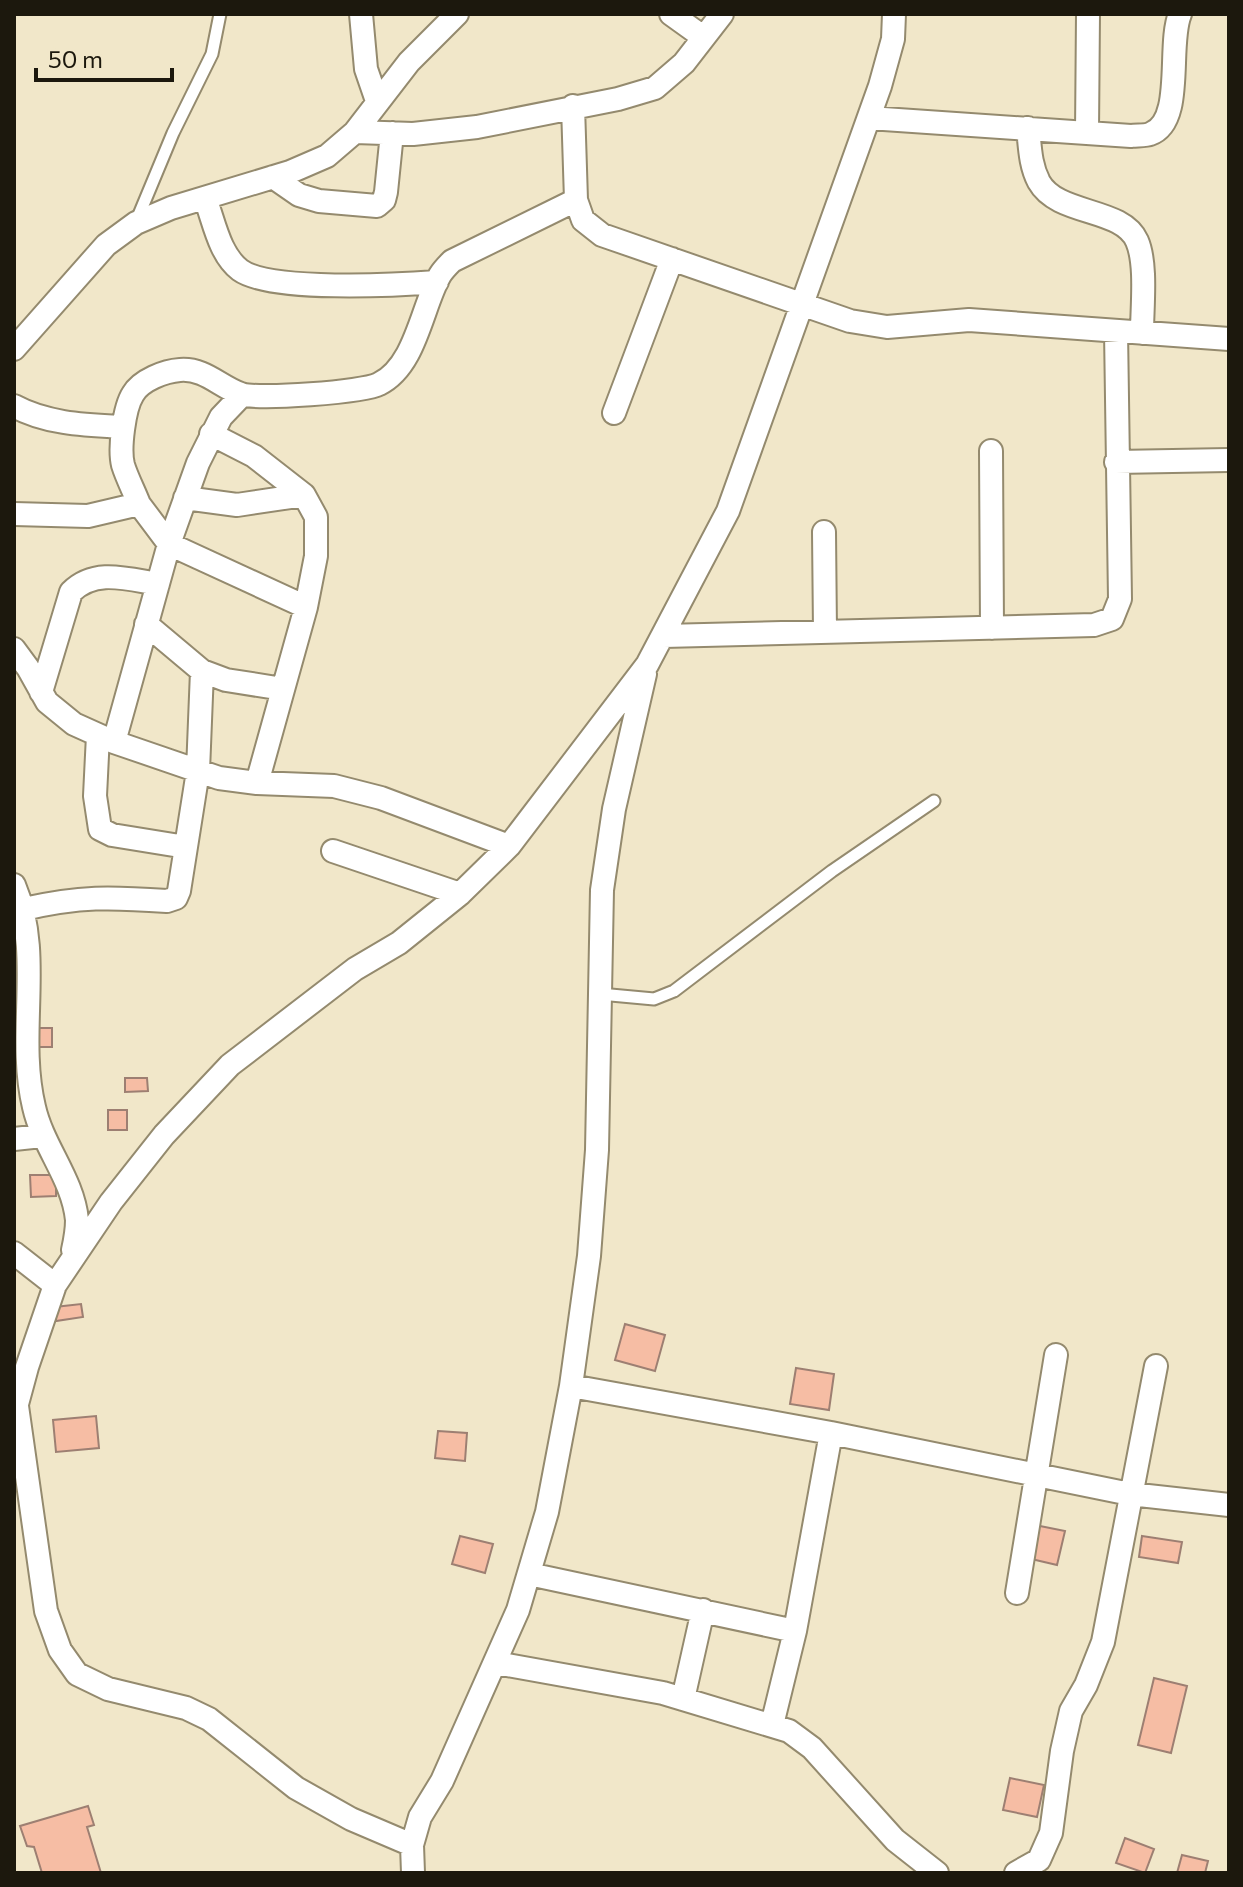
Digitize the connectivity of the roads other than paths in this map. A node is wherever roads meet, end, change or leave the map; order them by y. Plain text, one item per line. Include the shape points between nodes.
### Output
1 (220, 14) edge
2 (457, 14) edge
3 (671, 14) edge
4 (722, 14) edge
5 (894, 14) edge
6 (1088, 14) edge
7 (1180, 14) edge
8 (363, 17) edge
9 (703, 37) junction
10 (377, 101) junction
11 (573, 106) junction
12 (869, 118) junction
13 (1028, 128) junction
14 (355, 132) junction
15 (1087, 132) junction
16 (392, 133) junction
17 (273, 177) junction
18 (205, 198) junction
19 (576, 200) junction
20 (136, 223) junction
21 (672, 259) junction
22 (437, 282) junction
23 (803, 303) junction
24 (1116, 331) junction
25 (1142, 333) junction
26 (1229, 339) edge
27 (14, 349) edge
28 (242, 395) junction
29 (14, 406) edge
30 (614, 413) dead end
31 (123, 427) junction
32 (211, 434) junction
33 (991, 451) dead end
34 (1229, 460) edge
35 (1116, 462) junction
36 (304, 495) junction
37 (185, 498) junction
38 (139, 504) junction
39 (14, 514) edge
40 (824, 532) dead end
41 (169, 544) junction
42 (158, 584) junction
43 (306, 607) junction
44 (146, 624) junction
45 (992, 628) junction
46 (825, 632) junction
47 (664, 636) junction
48 (14, 649) edge
49 (647, 665) junction
50 (202, 671) junction
51 (283, 689) junction
52 (41, 692) junction
53 (106, 738) junction
54 (198, 771) junction
55 (257, 783) junction
56 (934, 801) dead end
57 (509, 846) junction
58 (186, 847) junction
59 (333, 851) dead end
60 (14, 885) edge
61 (460, 894) junction
62 (24, 909) junction
63 (600, 994) junction
64 (42, 1136) junction
65 (14, 1139) edge
66 (14, 1253) edge
67 (73, 1256) junction
68 (55, 1285) junction
69 (1056, 1355) dead end
70 (20, 1364) edge
71 (1156, 1366) dead end
72 (571, 1386) junction
73 (16, 1410) edge
74 (831, 1433) junction
75 (1038, 1473) junction
76 (1130, 1494) junction
77 (1229, 1505) edge
78 (529, 1574) junction
79 (1017, 1593) dead end
80 (703, 1610) junction
81 (795, 1631) junction
82 (496, 1663) junction
83 (683, 1699) junction
84 (772, 1725) junction
85 (412, 1845) junction
86 (413, 1873) edge
87 (937, 1873) edge
88 (1016, 1873) edge

1 - 20 lane via 212,54
2 - 10 street
3 - 9 street
4 - 9 street
5 - 12 street via 893,39
6 - 15 street
7 - 15 street via 1174,28 1167,121 1151,134
8 - 10 street via 366,69
9 - 11 street via 655,88
10 - 14 street
11 - 16 street via 477,127
11 - 19 street
12 - 13 street
12 - 23 street
13 - 15 street
13 - 25 street via 1032,165 1041,185 1056,199 1126,226 1136,237 1141,252
14 - 16 street
14 - 17 street via 327,156
16 - 17 street via 386,192 377,206 319,201
17 - 18 street
18 - 20 street
18 - 22 street via 225,252 241,271 269,279 361,287
19 - 21 street via 583,220 602,235
19 - 22 street via 452,261
20 - 27 street via 106,245
21 - 23 street
21 - 30 street
22 - 28 street via 396,372 379,384 293,395
23 - 24 street via 850,321 887,327 969,320
23 - 47 street via 728,511
24 - 25 street
24 - 35 street
25 - 26 street
28 - 31 street via 208,375 181,369 150,378 133,393
28 - 32 street
29 - 31 street via 51,420
31 - 38 street via 122,462
32 - 36 street via 254,456
32 - 37 street
33 - 45 street
34 - 35 street
35 - 45 street via 1120,599 1112,619 1094,625
36 - 37 street via 237,505
36 - 43 street via 316,517 316,556
37 - 41 street
38 - 39 street via 88,516
38 - 41 street
40 - 46 street
41 - 42 street
41 - 43 street
42 - 44 street
42 - 52 street via 92,578 71,592
43 - 51 street
44 - 50 street
44 - 53 street
45 - 46 street
46 - 47 street
47 - 49 street
48 - 52 street
49 - 57 street
49 - 63 street via 614,809 602,890
50 - 51 street
50 - 54 street
51 - 55 street
52 - 53 street via 74,724
53 - 54 street
53 - 58 street via 95,796 100,829
54 - 55 street
54 - 58 street
55 - 57 street via 346,789
56 - 63 lane via 674,991 654,999
57 - 61 street
58 - 62 street via 176,898 103,896
59 - 61 street
60 - 62 street
61 - 67 street via 230,1065 164,1135
62 - 64 street via 29,937 27,1071
63 - 72 street via 597,1150
64 - 65 street
64 - 67 street via 73,1200
66 - 68 street
67 - 68 street
68 - 70 street
69 - 75 street
70 - 73 street
71 - 76 street
72 - 74 street
72 - 78 street via 547,1512
73 - 85 street via 46,1611 60,1650 77,1674 108,1689 209,1719 296,1788
74 - 75 street
74 - 81 street
75 - 76 street
75 - 79 street
76 - 77 street
76 - 88 street via 1103,1642 1071,1711 1051,1833 1039,1860
78 - 80 street
78 - 82 street
80 - 81 street
80 - 83 street
81 - 84 street
82 - 83 street
82 - 85 street via 420,1817
83 - 84 street
84 - 87 street via 812,1748 895,1840
85 - 86 street

